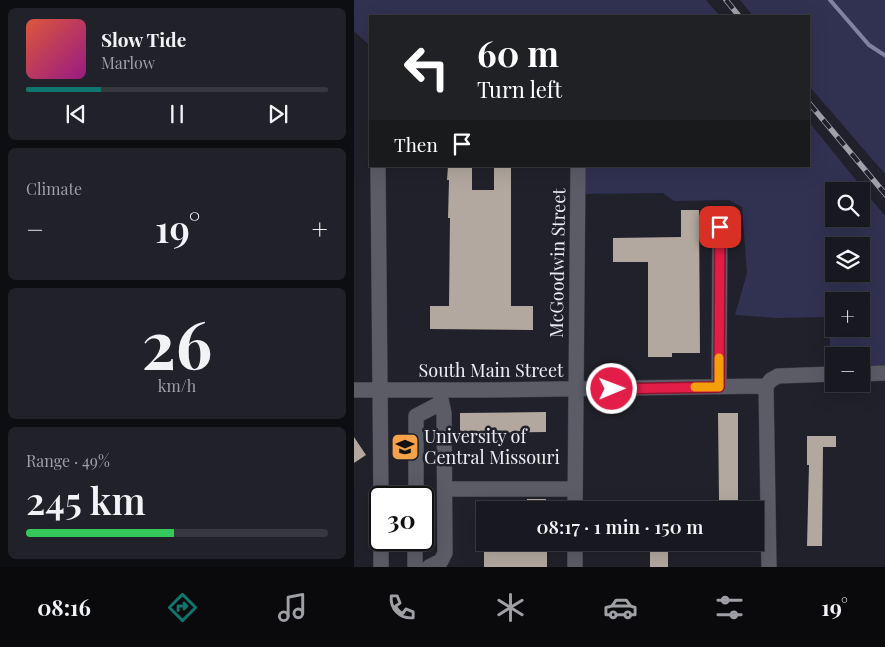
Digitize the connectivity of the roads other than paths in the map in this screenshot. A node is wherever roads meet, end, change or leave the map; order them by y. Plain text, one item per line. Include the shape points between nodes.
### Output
1 (378, 167) edge
2 (578, 167) edge
3 (720, 227) dead end
4 (885, 373) edge
5 (825, 374) edge
6 (870, 374) edge
7 (766, 386) junction
8 (719, 387) junction
9 (576, 389) junction
10 (354, 390) edge
11 (380, 390) junction
12 (440, 396) junction
13 (381, 486) edge
14 (416, 486) edge
15 (575, 489) junction
16 (445, 490) junction
17 (575, 501) edge
18 (381, 551) edge
19 (416, 551) edge
20 (575, 551) edge
21 (381, 567) edge
22 (415, 567) edge
23 (428, 567) edge
24 (575, 567) edge
25 (769, 567) edge

1 - 11 street
2 - 9 street, McGoodwin Street
3 - 8 street
4 - 6 street
5 - 7 street, South Main Street via 778,376
7 - 8 street, South Main Street
7 - 25 street
8 - 9 street, South Main Street
9 - 12 street, South Main Street
9 - 15 street, McGoodwin Street
10 - 11 street, South Main Street
11 - 12 street, South Main Street
11 - 13 street
12 - 14 street via 416,416
12 - 16 street via 444,413
15 - 16 street
15 - 17 street, McGoodwin Street
16 - 23 street via 445,553 441,561
18 - 21 street
19 - 22 street
20 - 24 street

